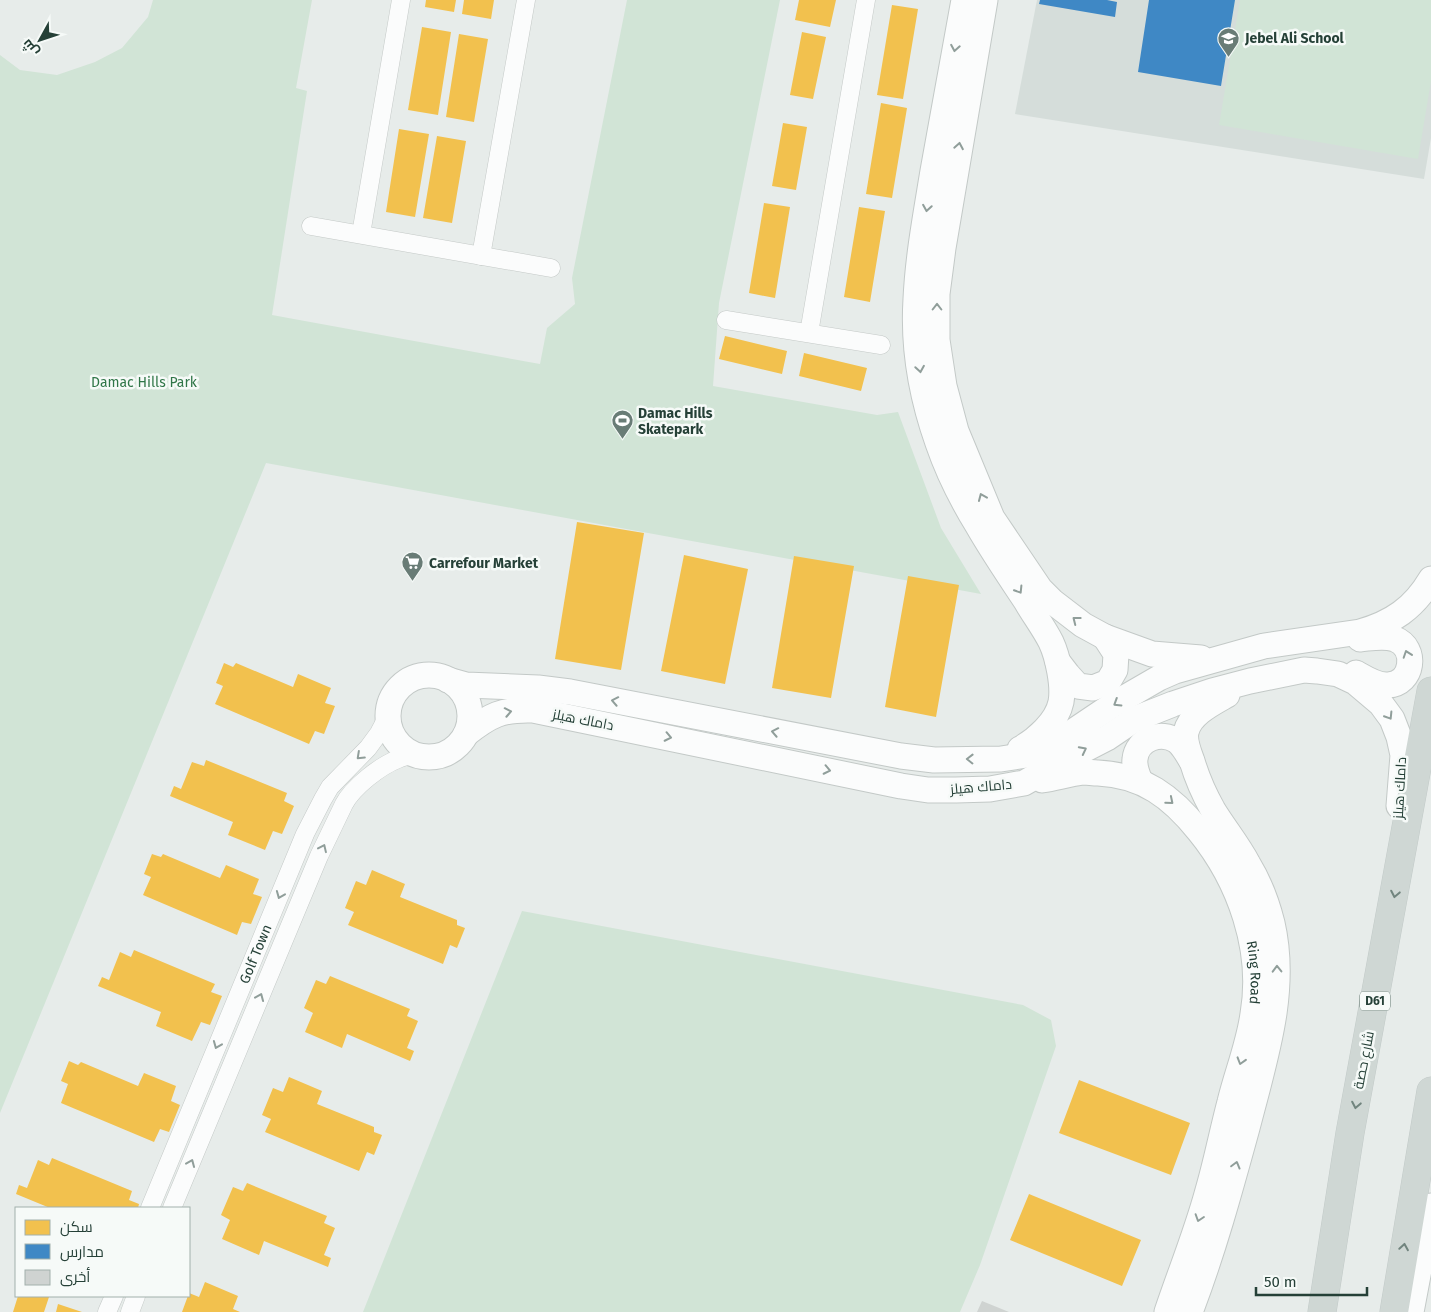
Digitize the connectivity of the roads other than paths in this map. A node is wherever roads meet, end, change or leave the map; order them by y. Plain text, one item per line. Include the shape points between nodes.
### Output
1 (401, 0) edge
2 (526, 0) edge
3 (866, 0) edge
4 (964, 0) edge
5 (985, 0) edge
6 (311, 226) dead end
7 (361, 234) junction
8 (481, 256) junction
9 (551, 268) dead end
10 (726, 320) dead end
11 (809, 333) junction
12 (881, 344) dead end
13 (1431, 579) edge
14 (1105, 637) junction
15 (1316, 638) junction
16 (1217, 659) junction
17 (1058, 662) junction
18 (1317, 671) junction
19 (448, 680) junction
20 (1250, 682) junction
21 (1431, 691) edge
22 (388, 716) junction
23 (466, 734) junction
24 (414, 754) junction
25 (1001, 759) junction
26 (1191, 760) junction
27 (1140, 781) junction
28 (1024, 783) junction
29 (1403, 852) junction
30 (1431, 1091) edge
31 (1431, 1206) edge
32 (150, 1207) edge
33 (172, 1207) edge
34 (1431, 1247) edge
35 (114, 1297) edge
36 (136, 1297) edge
37 (107, 1312) edge
38 (130, 1312) edge
39 (1167, 1312) edge
40 (1190, 1312) edge
41 (1322, 1312) edge
42 (1394, 1312) edge
43 (1411, 1312) edge
44 (1421, 1312) edge

1 - 7 street
2 - 8 street
3 - 11 street
4 -> 17 street via 920,254 917,348 924,395 937,441 955,485 978,527 1052,642
14 -> 5 street via 1083,625 1040,588 992,518 956,431 944,386 937,294
6 - 7 street
7 - 8 street
8 - 9 street
10 - 11 street
11 - 12 street
13 - 15 street, داماك هيلز via 1415,602 1390,621 1360,632
14 - 16 street via 1152,654
14 - 17 street via 1116,654 1115,670 1108,682 1093,688 1078,686
15 - 16 street, داماك هيلز via 1264,646
18 -> 15 street via 1339,667 1386,686 1403,678 1410,661 1403,644 1396,639
16 -> 25 street, داماك هيلز via 1159,678 1033,754
17 - 25 street via 1061,702 1053,718 1042,734
18 - 20 street, داماك هيلز via 1304,670
18 -> 29 street, داماك هيلز via 1338,674 1355,682 1381,704 1392,720 1403,755 1397,835
19 - 22 street via 428,675 406,682 391,700
19 - 23 street via 460,690 468,704 470,719
25 -> 19 street, داماك هيلز via 934,760 901,756 570,692 466,685
20 - 26 street, Ring Road via 1208,705 1192,720 1186,732
28 -> 20 street, داماك هيلز via 1135,719 1188,699
21 - 29 main road, شارع حصة / D61
22 - 24 street via 395,739
22 -> 32 street, Golf Town via 368,748 330,787 305,834
23 - 24 street via 453,750 444,754 423,757
23 -> 28 street, داماك هيلز via 497,714 533,710 901,786 928,790 990,789
33 -> 24 street, Golf Town via 319,856 347,798 371,776 398,759
26 - 27 street via 1175,740 1159,736 1150,738 1138,749 1135,757
40 -> 26 street, Ring Road via 1230,1191 1265,1057 1278,986 1272,923 1262,893 1200,786
27 - 28 street, Ring Road via 1083,772
27 -> 39 street, Ring Road via 1169,799 1191,821 1226,870 1248,925 1256,984 1254,1014 1207,1194
29 -> 41 main road, شارع حصة / D61 via 1350,1133
42 -> 30 main road
31 - 43 street
34 - 44 street
35 - 37 street
36 - 38 street

